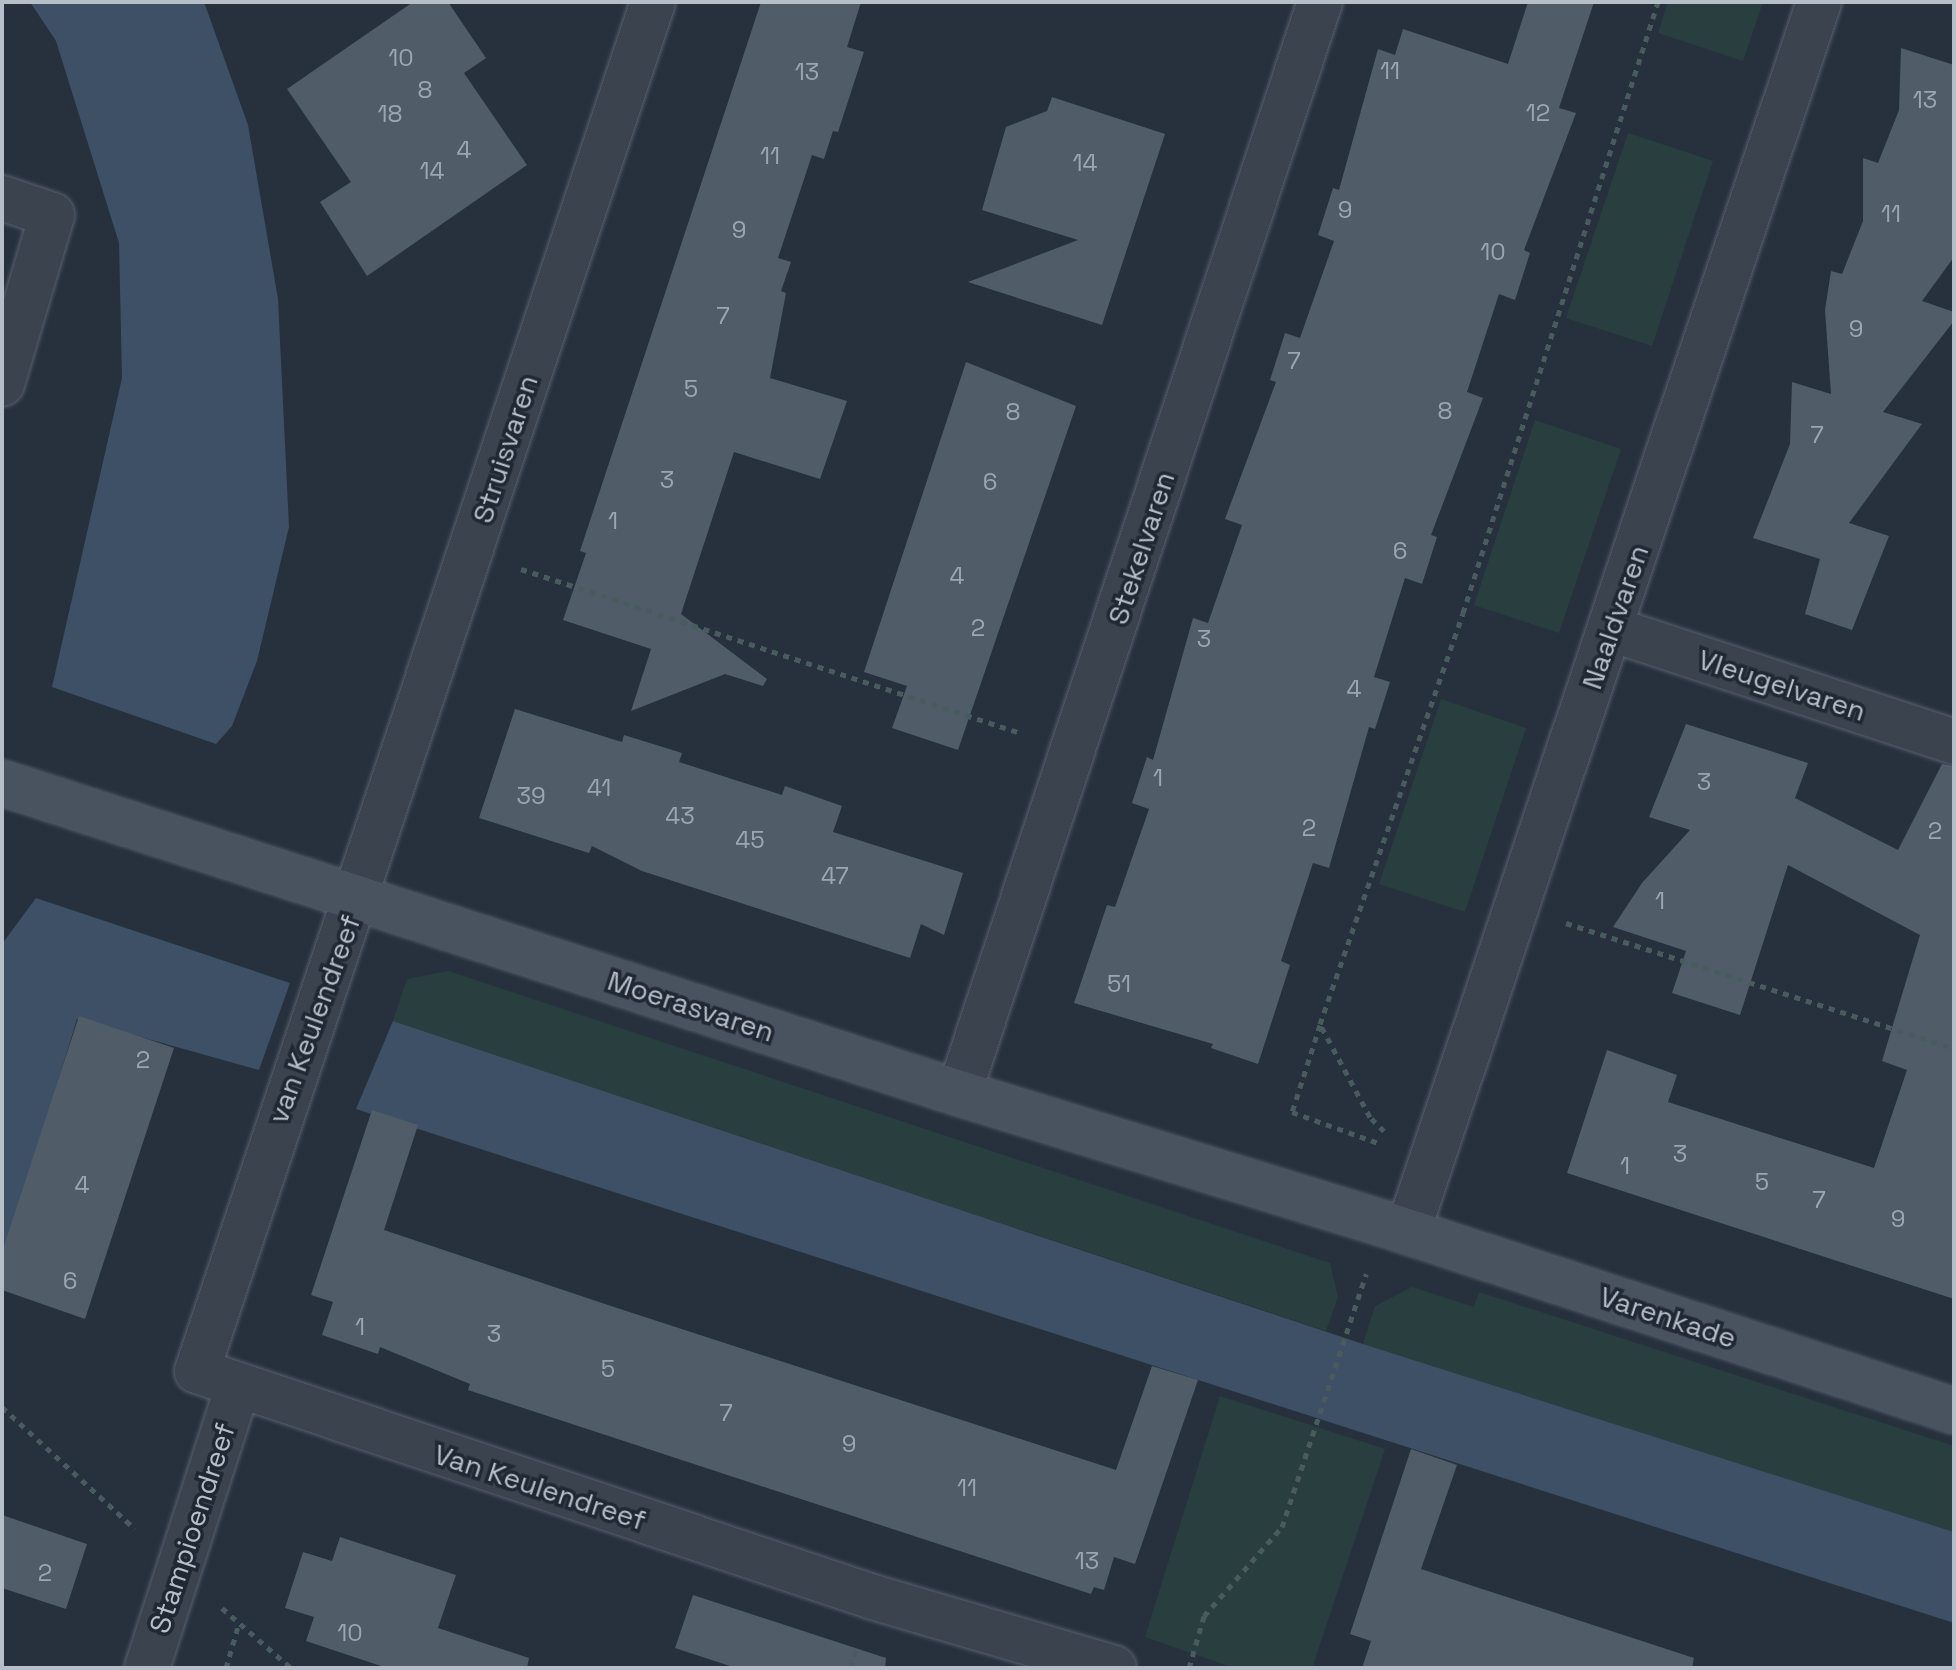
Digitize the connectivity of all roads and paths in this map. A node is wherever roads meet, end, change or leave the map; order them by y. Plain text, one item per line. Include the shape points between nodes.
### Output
1 (653, 2) edge
2 (1320, 2) edge
3 (1658, 2) edge
4 (1819, 2) edge
5 (2, 198) edge
6 (2, 384) edge
7 (471, 552) junction
8 (1611, 629) junction
9 (1954, 742) edge
10 (1074, 751) junction
11 (21, 790) edge
12 (358, 897) junction
13 (1516, 907) junction
14 (1320, 1024) junction
15 (1954, 1048) edge
16 (959, 1093) junction
17 (1387, 1135) dead end
18 (270, 1142) joint
19 (1390, 1148) dead end
20 (1395, 1227) junction
21 (1359, 1299) dead end
22 (238, 1387) junction
23 (2, 1407) edge
24 (1954, 1411) edge
25 (179, 1570) junction
26 (239, 1623) junction
27 (147, 1668) edge
28 (226, 1668) edge
29 (291, 1668) edge
30 (1114, 1668) edge
31 (1189, 1668) edge

1 - 7 street, Struisvaren
2 - 10 street, Stekelvaren
3 - 14 path via 1463,613
4 - 8 street, Naaldvaren
5 - 6 street via 52,215
7 - 10 path
7 - 12 street, Struisvaren
8 - 9 street, Vleugelvaren
8 - 13 street, Naaldvaren
10 - 16 street, Stekelvaren
11 - 12 street, Moerasvaren
12 - 16 street, Moerasvaren
12 - 18 street, van Keulendreef
13 - 15 path
13 - 20 street, Naaldvaren
14 - 17 path via 1370,1117
14 - 19 path via 1292,1112
16 - 20 street, Moerasvaren
18 - 22 street, Van Keulendreef via 197,1371
20 - 24 street, Varenkade
21 - 31 path via 1282,1527 1204,1616
22 - 25 street, Stampioendreef
22 - 30 street, Van Keulendreef via 873,1597
23 - 25 path
25 - 26 path
25 - 27 street, Stampioendreef
26 - 28 path
26 - 29 path

